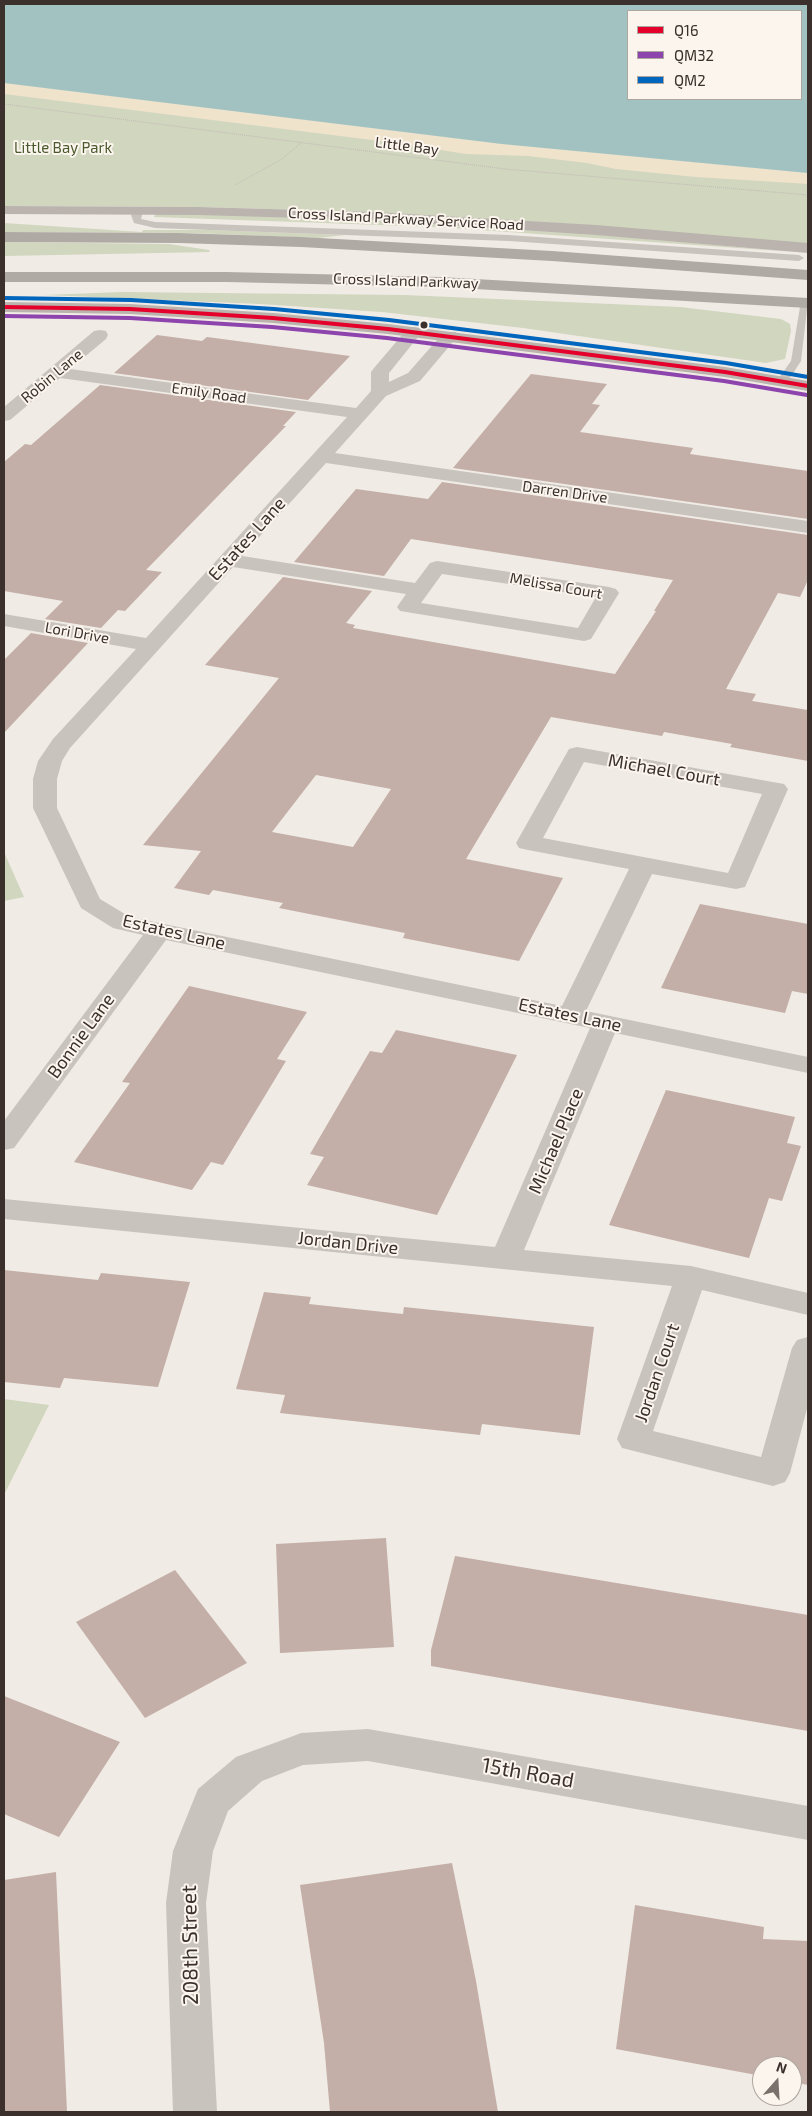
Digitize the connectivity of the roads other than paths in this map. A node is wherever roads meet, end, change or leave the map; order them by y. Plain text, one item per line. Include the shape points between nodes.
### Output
1 (4, 210) edge
2 (4, 237) edge
3 (805, 254) edge
4 (4, 263) edge
5 (749, 270) junction
6 (808, 275) edge
7 (4, 277) edge
8 (4, 288) edge
9 (807, 298) edge
10 (4, 307) edge
11 (414, 332) junction
12 (100, 335) dead end
13 (450, 336) junction
14 (56, 372) junction
15 (782, 382) junction
16 (808, 386) edge
17 (380, 392) junction
18 (361, 414) junction
19 (4, 416) edge
20 (322, 458) junction
21 (808, 528) edge
22 (228, 560) junction
23 (420, 590) junction
24 (4, 620) edge
25 (151, 646) junction
26 (644, 864) junction
27 (159, 930) junction
28 (571, 1015) junction
29 (606, 1022) junction
30 (808, 1065) edge
31 (4, 1141) edge
32 (4, 1209) edge
33 (505, 1258) junction
34 (691, 1277) junction
35 (808, 1304) edge
36 (808, 1348) edge
37 (249, 1769) joint
38 (808, 1823) edge
39 (195, 2112) edge

1 - 3 street, Cross Island Parkway Service Road via 138,210 451,220 633,233
2 - 5 highway via 293,242
3 - 5 lane
4 - 9 highway, Cross Island Parkway via 172,263 437,270
5 - 6 highway
7 - 9 highway, Cross Island Parkway via 423,281
8 - 9 highway via 268,286
9 - 15 lane via 796,361
10 - 11 street via 264,317
11 - 13 street
11 - 17 street via 380,372
12 - 14 street, Robin Lane
13 - 15 street
13 - 17 street, Estates Lane via 414,377
14 - 18 street, Emily Road
14 - 19 street, Robin Lane
15 - 16 street
17 - 18 street, Estates Lane
18 - 20 street, Estates Lane
20 - 21 street, Darren Drive
20 - 22 street, Estates Lane
22 - 23 street
22 - 25 street, Estates Lane
23 - 23 street, Melissa Court via 437,567 609,593 584,635 407,608
24 - 25 street, Lori Drive
25 - 27 street, Estates Lane via 50,760 45,779 45,808 90,903 122,923
26 - 26 street, Michael Court via 528,843 577,754 776,789 736,882
26 - 28 street
27 - 28 street, Estates Lane
27 - 31 street, Bonnie Lane
28 - 29 street, Estates Lane
29 - 30 street, Estates Lane
29 - 33 street, Michael Place
32 - 33 street, Jordan Drive
33 - 34 street, Jordan Drive
34 - 35 street
34 - 36 street, Jordan Court via 634,1439 773,1473
37 - 38 street, 15th Road via 301,1749 368,1745
37 - 39 street, 208th Street via 212,1801 192,1851 186,1903

